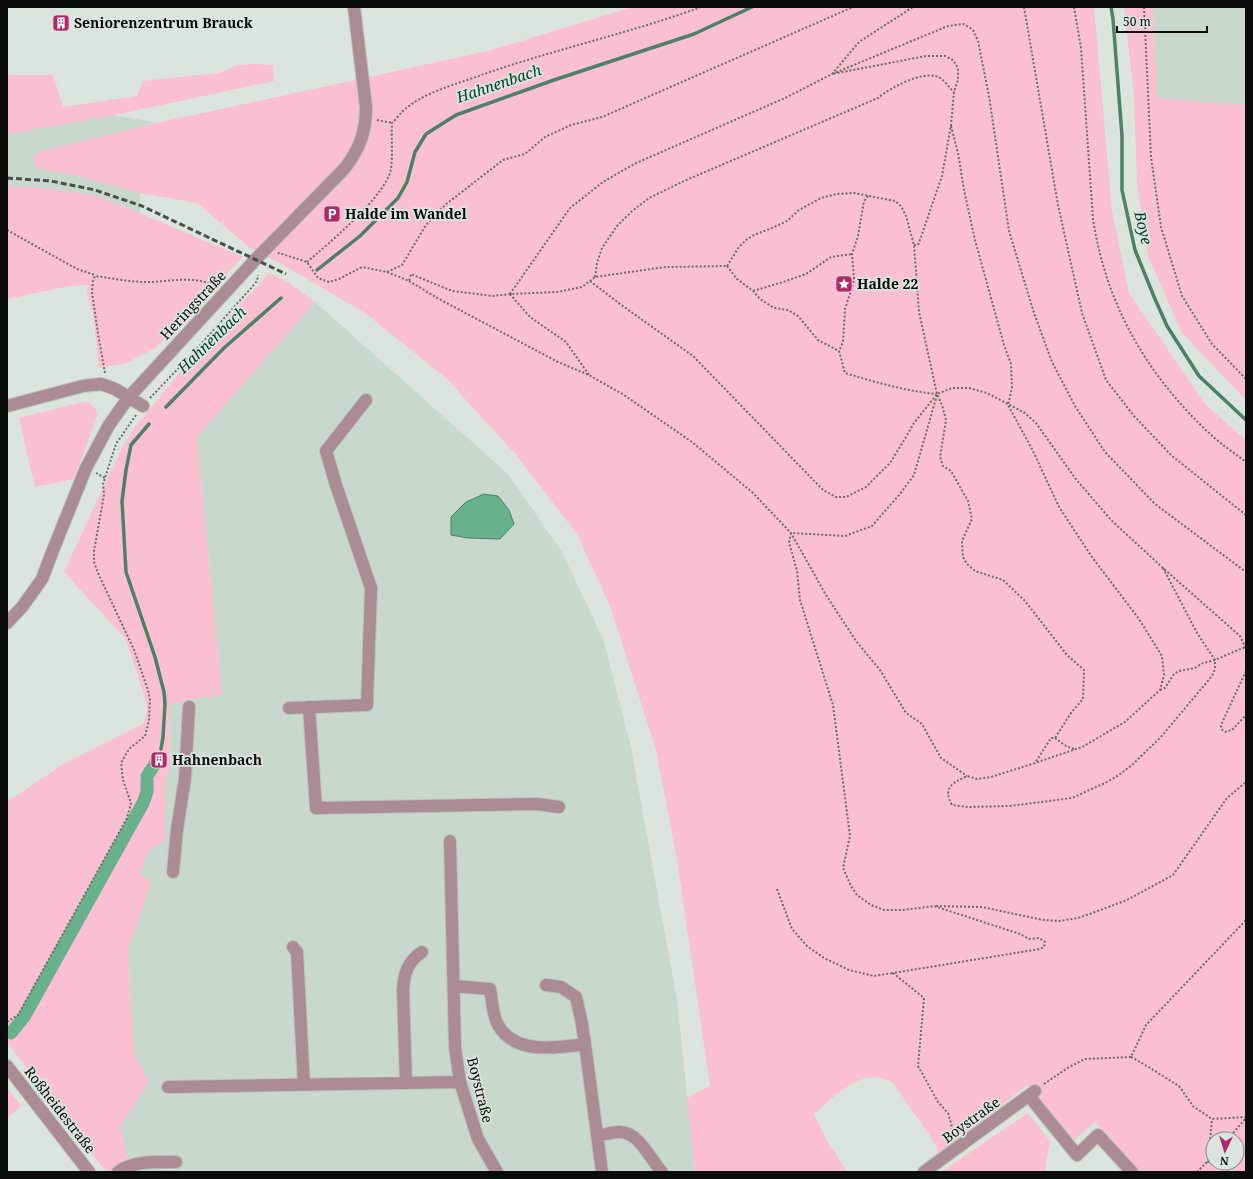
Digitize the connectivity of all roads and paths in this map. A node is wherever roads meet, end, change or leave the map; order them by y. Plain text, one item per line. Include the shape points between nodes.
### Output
1 (354, 7) edge
2 (701, 7) edge
3 (852, 7) edge
4 (912, 7) edge
5 (1024, 7) edge
6 (1074, 7) edge
7 (1144, 7) edge
8 (832, 74) junction
9 (954, 92) junction
10 (380, 120) dead end
11 (392, 123) junction
12 (951, 125) junction
13 (869, 195) junction
14 (7, 230) edge
15 (914, 245) junction
16 (852, 254) junction
17 (275, 257) dead end
18 (307, 262) junction
19 (728, 266) junction
20 (262, 271) dead end
21 (387, 272) junction
22 (95, 276) junction
23 (595, 277) junction
24 (409, 281) junction
25 (590, 281) junction
26 (753, 291) junction
27 (224, 293) junction
28 (510, 294) junction
29 (838, 351) junction
30 (589, 375) junction
31 (1246, 379) edge
32 (106, 386) junction
33 (154, 394) dead end
34 (937, 394) junction
35 (128, 396) junction
36 (366, 400) dead end
37 (1008, 405) junction
38 (7, 406) edge
39 (143, 406) dead end
40 (134, 418) dead end
41 (1246, 462) edge
42 (1246, 515) edge
43 (791, 533) junction
44 (1163, 568) junction
45 (1246, 572) edge
46 (7, 623) edge
47 (1246, 648) edge
48 (1216, 660) junction
49 (1246, 671) edge
50 (1160, 690) junction
51 (189, 707) dead end
52 (309, 707) junction
53 (289, 708) dead end
54 (1246, 715) edge
55 (1055, 738) junction
56 (1074, 749) junction
57 (1035, 763) junction
58 (967, 776) junction
59 (1246, 782) edge
60 (559, 807) dead end
61 (450, 841) dead end
62 (173, 872) dead end
63 (777, 888) dead end
64 (934, 906) junction
65 (1246, 920) edge
66 (293, 947) dead end
67 (422, 952) dead end
68 (892, 973) junction
69 (546, 984) dead end
70 (454, 986) junction
71 (7, 1022) edge
72 (585, 1044) junction
73 (1131, 1057) junction
74 (7, 1066) edge
75 (460, 1082) junction
76 (406, 1083) junction
77 (304, 1085) junction
78 (168, 1087) dead end
79 (1032, 1094) junction
80 (1246, 1118) edge
81 (1212, 1119) junction
82 (1211, 1131) edge
83 (1235, 1131) edge
84 (598, 1136) junction
85 (951, 1154) junction
86 (176, 1162) dead end
87 (1205, 1165) edge
88 (89, 1172) edge
89 (118, 1172) edge
90 (498, 1172) edge
91 (602, 1172) edge
92 (662, 1172) edge
93 (924, 1172) edge
94 (1132, 1172) edge
95 (1197, 1172) edge

1 - 27 street, Heringstraße via 366,107 360,144 345,168
2 - 11 path via 656,23 499,69 436,92 418,100
3 - 21 path via 602,117 571,125 545,137 525,154 503,160 445,205 426,225 402,265
4 - 8 path via 860,42
5 - 42 path via 1058,205 1082,314 1106,380 1134,416 1172,456
6 - 41 path via 1081,48 1093,219 1097,246 1116,303 1134,340 1159,379 1211,434
7 - 31 path via 1151,157 1161,227 1182,296 1212,344
8 - 9 path via 926,56 945,56 953,60 958,68
8 - 28 path via 785,98 634,164 603,182 570,208
8 - 45 path via 948,26 964,24 972,30 978,41 987,82 1009,231 1034,313 1056,368 1075,406 1105,452 1155,504
9 - 12 path
9 - 23 path via 941,77 932,74 902,83 878,98 649,198 616,226 602,248
10 - 11 path
11 - 18 path via 390,170 384,185 372,201
12 - 15 path via 942,176 918,245
12 - 37 path via 975,240 1011,364 1012,388
13 - 15 path via 894,201 901,206
13 - 16 path via 864,201
13 - 19 path via 837,194 821,198 799,210 787,221 746,240 738,247
14 - 22 path via 77,269
15 - 34 path via 919,312
16 - 26 path via 831,257 806,274
16 - 29 path via 854,279 845,309 843,342
17 - 18 path via 279,253
18 - 21 path via 318,278 329,282 362,267
19 - 23 path via 666,267
19 - 26 path
20 - 33 path via 257,276 257,281
21 - 24 path
22 - 27 path via 142,282 193,280 211,284
22 - 32 path via 92,292
23 - 25 path
24 - 28 path via 411,274 452,291 493,296
24 - 30 path via 551,358
25 - 28 path via 582,287 556,292
25 - 34 path via 693,356 823,490 836,497 856,493 882,471
26 - 29 path via 774,308 788,310 798,316 818,340
27 - 35 street, Heringstraße
28 - 30 path via 530,316 566,342
29 - 34 path via 845,373 885,385
30 - 43 path via 624,395 692,442 753,493
32 - 35 street
32 - 38 street via 83,386
34 - 37 path via 952,388 969,388 987,393
34 - 43 path via 914,475 872,526 845,536
34 - 55 path via 946,420 940,458 943,466 951,471 968,501 972,520 962,541 966,564 975,571 1003,580 1025,600 1067,655 1084,670 1083,699
35 - 39 street
35 - 46 street, Heringstraße via 86,468 42,579
36 - 52 street via 326,451 371,588 367,705
37 - 44 path via 1025,413 1036,423 1075,478 1111,520
37 - 50 path via 1059,507 1092,557 1139,619 1162,656 1164,675
40 - 71 path via 116,444 108,465 103,484 104,496 94,556 98,572 134,650 148,690 150,722 145,736 129,749 121,763 123,780 131,803 127,818 18,1015
43 - 58 path via 826,595 856,641 880,670 906,713 922,724 941,758
43 - 64 path via 789,542 797,571 800,600 833,706 850,836 843,868 857,895 871,905 884,910
44 - 47 path via 1235,631
44 - 48 path via 1197,633
47 - 48 path
48 - 50 path via 1179,671 1165,688
48 - 58 path via 1212,676 1160,738 1133,764 1119,775 1072,798 1009,806 968,807 952,804 949,799 949,788
49 - 54 path via 1221,729 1226,732 1232,730
50 - 56 path via 1126,722 1096,740
51 - 62 street via 185,778
52 - 53 street
52 - 60 street via 316,808 537,804
55 - 56 path
55 - 57 path via 1051,738
56 - 57 path
57 - 58 path via 991,778
59 - 64 path via 1227,798 1173,875 1127,900 1078,918 1059,921 982,907
61 - 70 street, Boystraße
63 - 68 path via 792,929 807,946 849,970 874,976
64 - 68 path via 1029,939 1039,938 1045,944 1040,949
65 - 73 path via 1146,1025
66 - 77 street via 297,952
67 - 76 street via 408,965 404,977
68 - 85 path via 924,998 918,1066 938,1102 948,1114 952,1133
69 - 72 street via 561,987 576,997
70 - 72 street via 490,989 497,1024 506,1036 522,1045 554,1049
70 - 75 street, Boystraße via 455,1048
72 - 84 street
73 - 79 path via 1085,1059 1069,1067
73 - 81 path via 1179,1086 1193,1106
74 - 88 street, Roßheidestraße
75 - 76 street
75 - 90 street, Boystraße via 478,1139
76 - 77 street
77 - 78 street
79 - 85 street, Boystraße
79 - 94 street via 1077,1155 1098,1135
80 - 81 path
80 - 83 path
81 - 82 path
84 - 91 street
84 - 92 street via 621,1132 631,1135 637,1139
85 - 93 street, Boystraße
86 - 89 street via 135,1164
87 - 95 path

